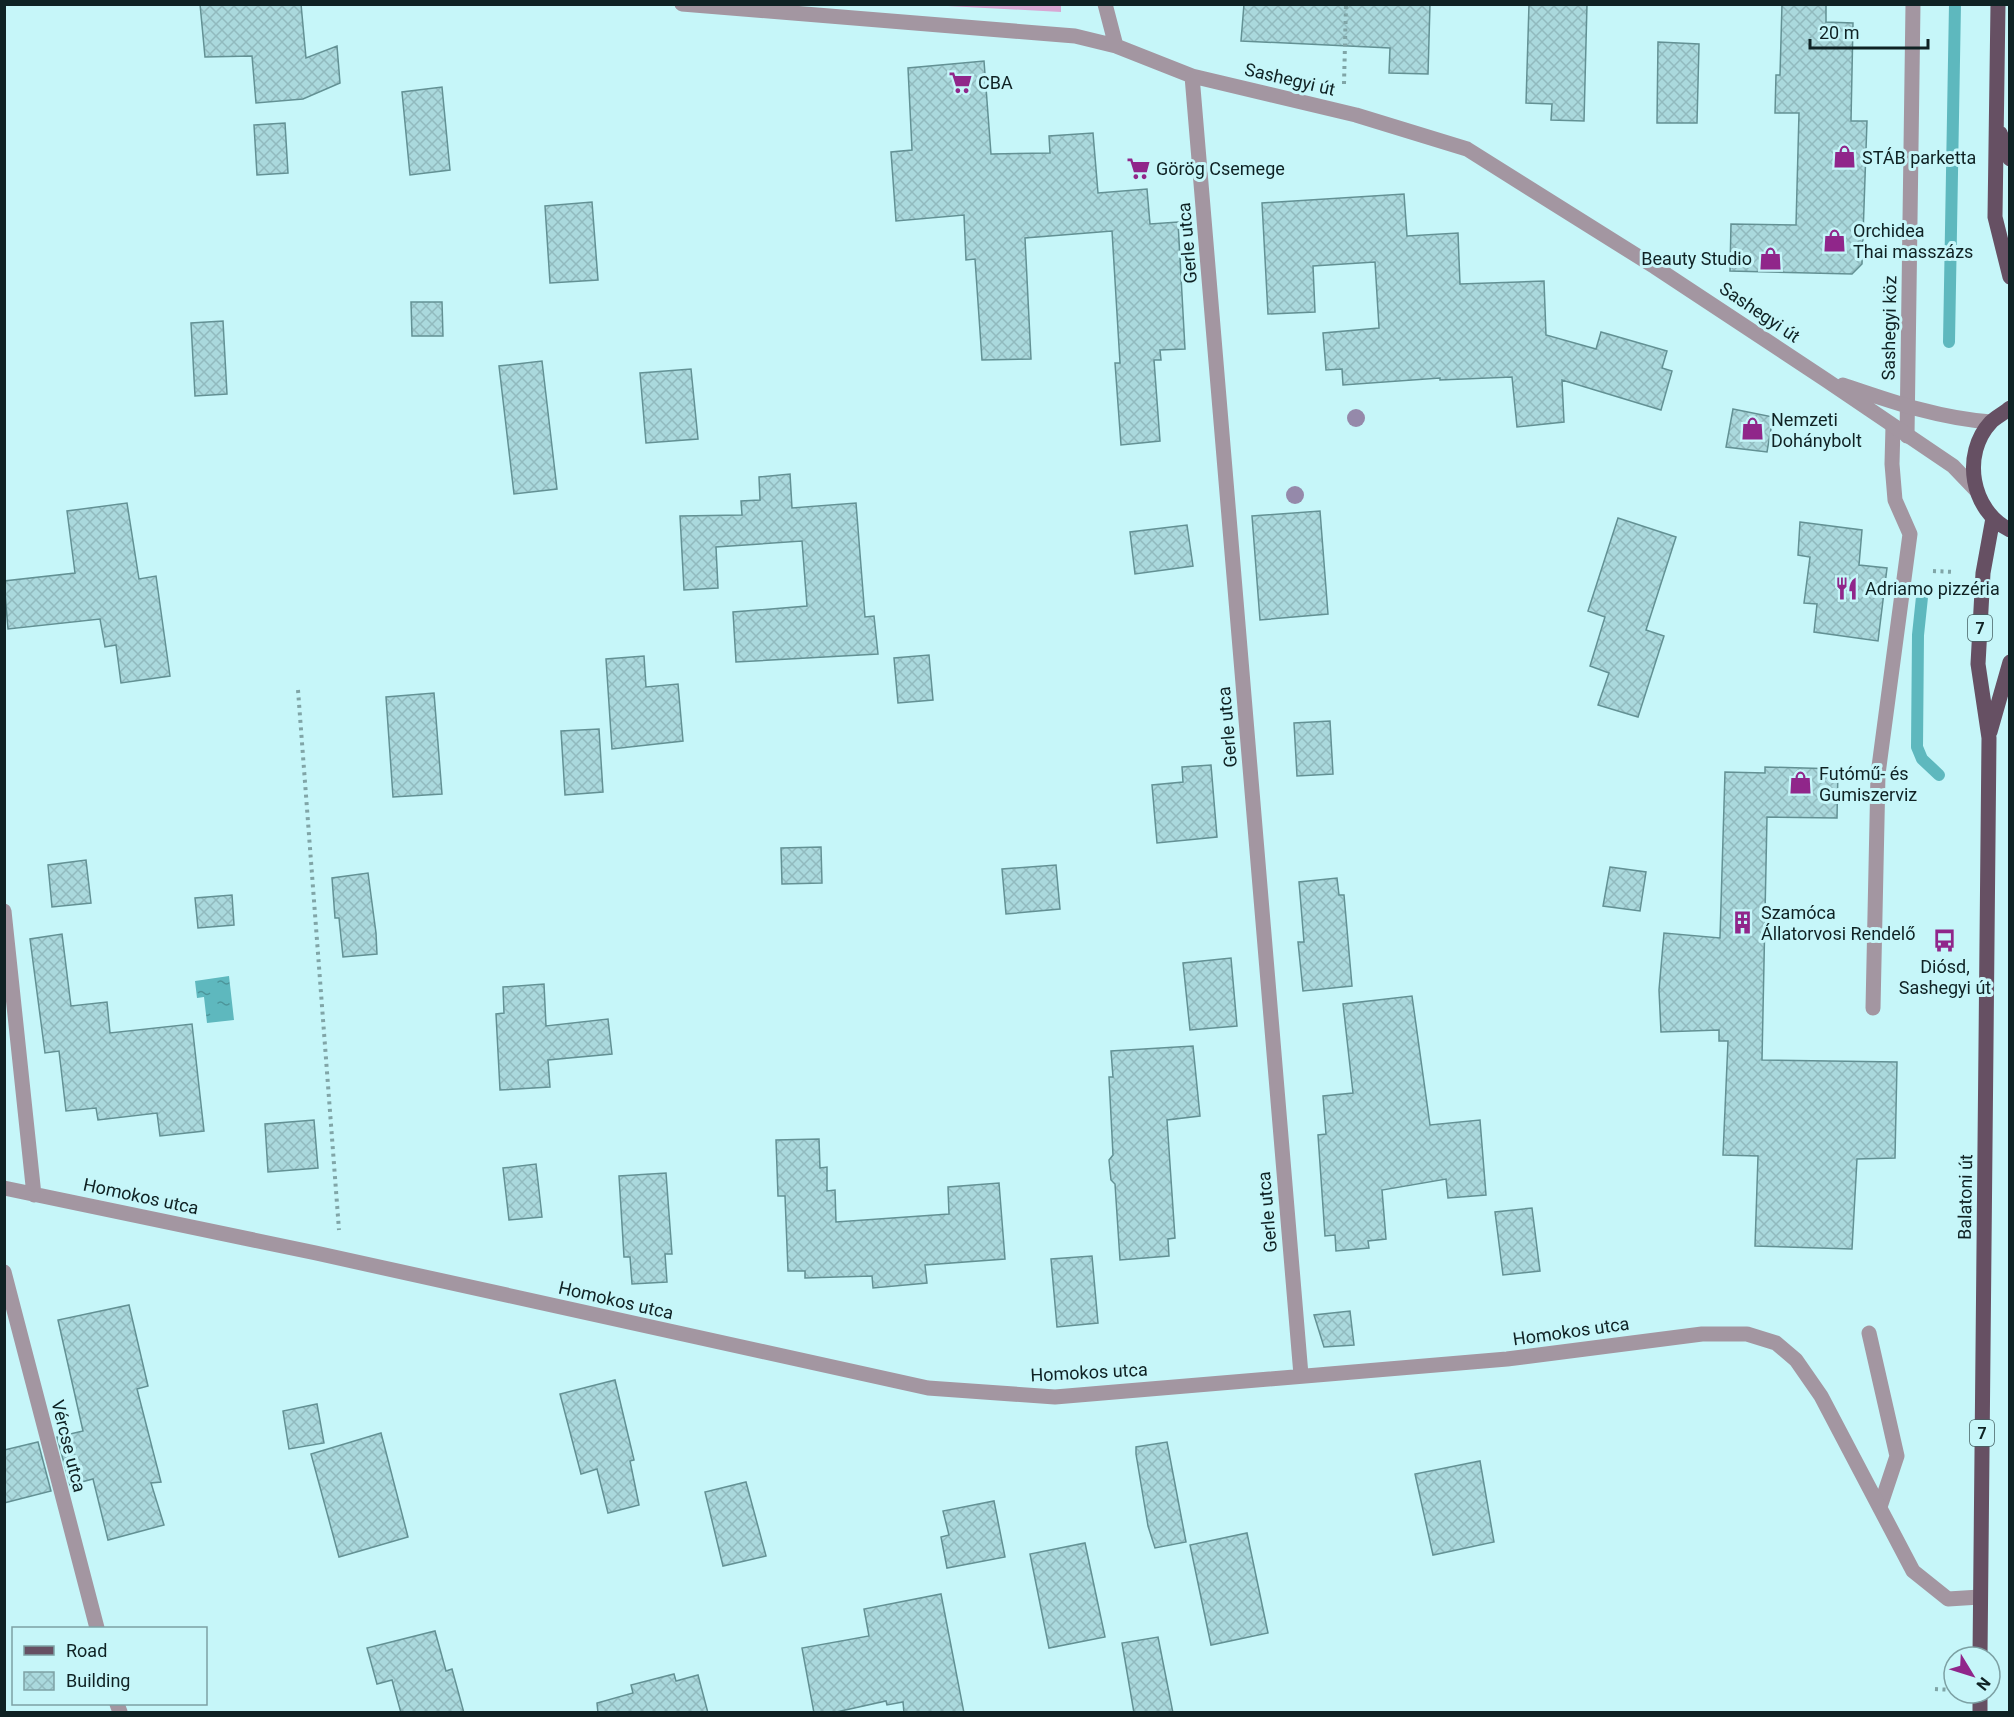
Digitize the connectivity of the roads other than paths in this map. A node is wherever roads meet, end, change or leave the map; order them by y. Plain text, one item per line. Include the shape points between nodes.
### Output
1 (682, 4) edge
2 (1106, 4) edge
3 (1913, 4) edge
4 (1998, 4) edge
5 (1116, 46) junction
6 (1192, 76) junction
7 (1996, 124) junction
8 (2010, 159) edge
9 (2010, 277) edge
10 (1826, 380) junction
11 (1908, 407) junction
12 (2010, 408) edge
13 (1991, 422) junction
14 (1893, 426) junction
15 (1907, 436) junction
16 (1976, 490) junction
17 (1993, 518) junction
18 (2010, 530) edge
19 (2010, 662) edge
20 (1989, 738) junction
21 (4, 911) edge
22 (1873, 1008) dead end
23 (4, 1188) edge
24 (34, 1195) junction
25 (4, 1272) edge
26 (1869, 1332) dead end
27 (1301, 1375) junction
28 (1880, 1507) junction
29 (1980, 1597) junction
30 (96, 1627) edge
31 (1980, 1645) edge

1 - 5 street, Sashegyi út via 1075,36
2 - 5 street
3 - 11 street, Sashegyi köz
4 - 7 main road
5 - 6 street, Sashegyi út
6 - 10 street, Sashegyi út via 1342,111 1467,149
6 - 27 street, Gerle utca
7 - 8 main road
7 - 9 main road via 1995,217
10 - 11 street, Sashegyi út
10 - 14 street, Sashegyi út
11 - 13 street, Sashegyi út via 1960,420
11 - 15 street, Sashegyi köz
12 - 13 main road
13 - 16 main road via 1974,454
14 - 15 street, Sashegyi út
14 - 22 street via 1895,500 1910,534 1878,774
15 - 16 street, Sashegyi út via 1953,466
16 - 17 main road
17 - 18 main road
17 - 20 main road, Balatoni út / 7 via 1983,573 1978,664
19 - 20 main road, Balatoni út / 7
20 - 29 main road, Balatoni út / 7
21 - 24 street
23 - 24 street, Homokos utca
24 - 27 street, Homokos utca via 928,1388 1055,1397
25 - 30 street, Vércse utca
26 - 28 street via 1896,1456
27 - 28 street, Homokos utca via 1507,1359 1701,1334 1747,1334 1776,1343 1796,1360 1821,1396
28 - 29 street, Homokos utca via 1913,1571 1948,1599
29 - 31 main road, Balatoni út / 7

